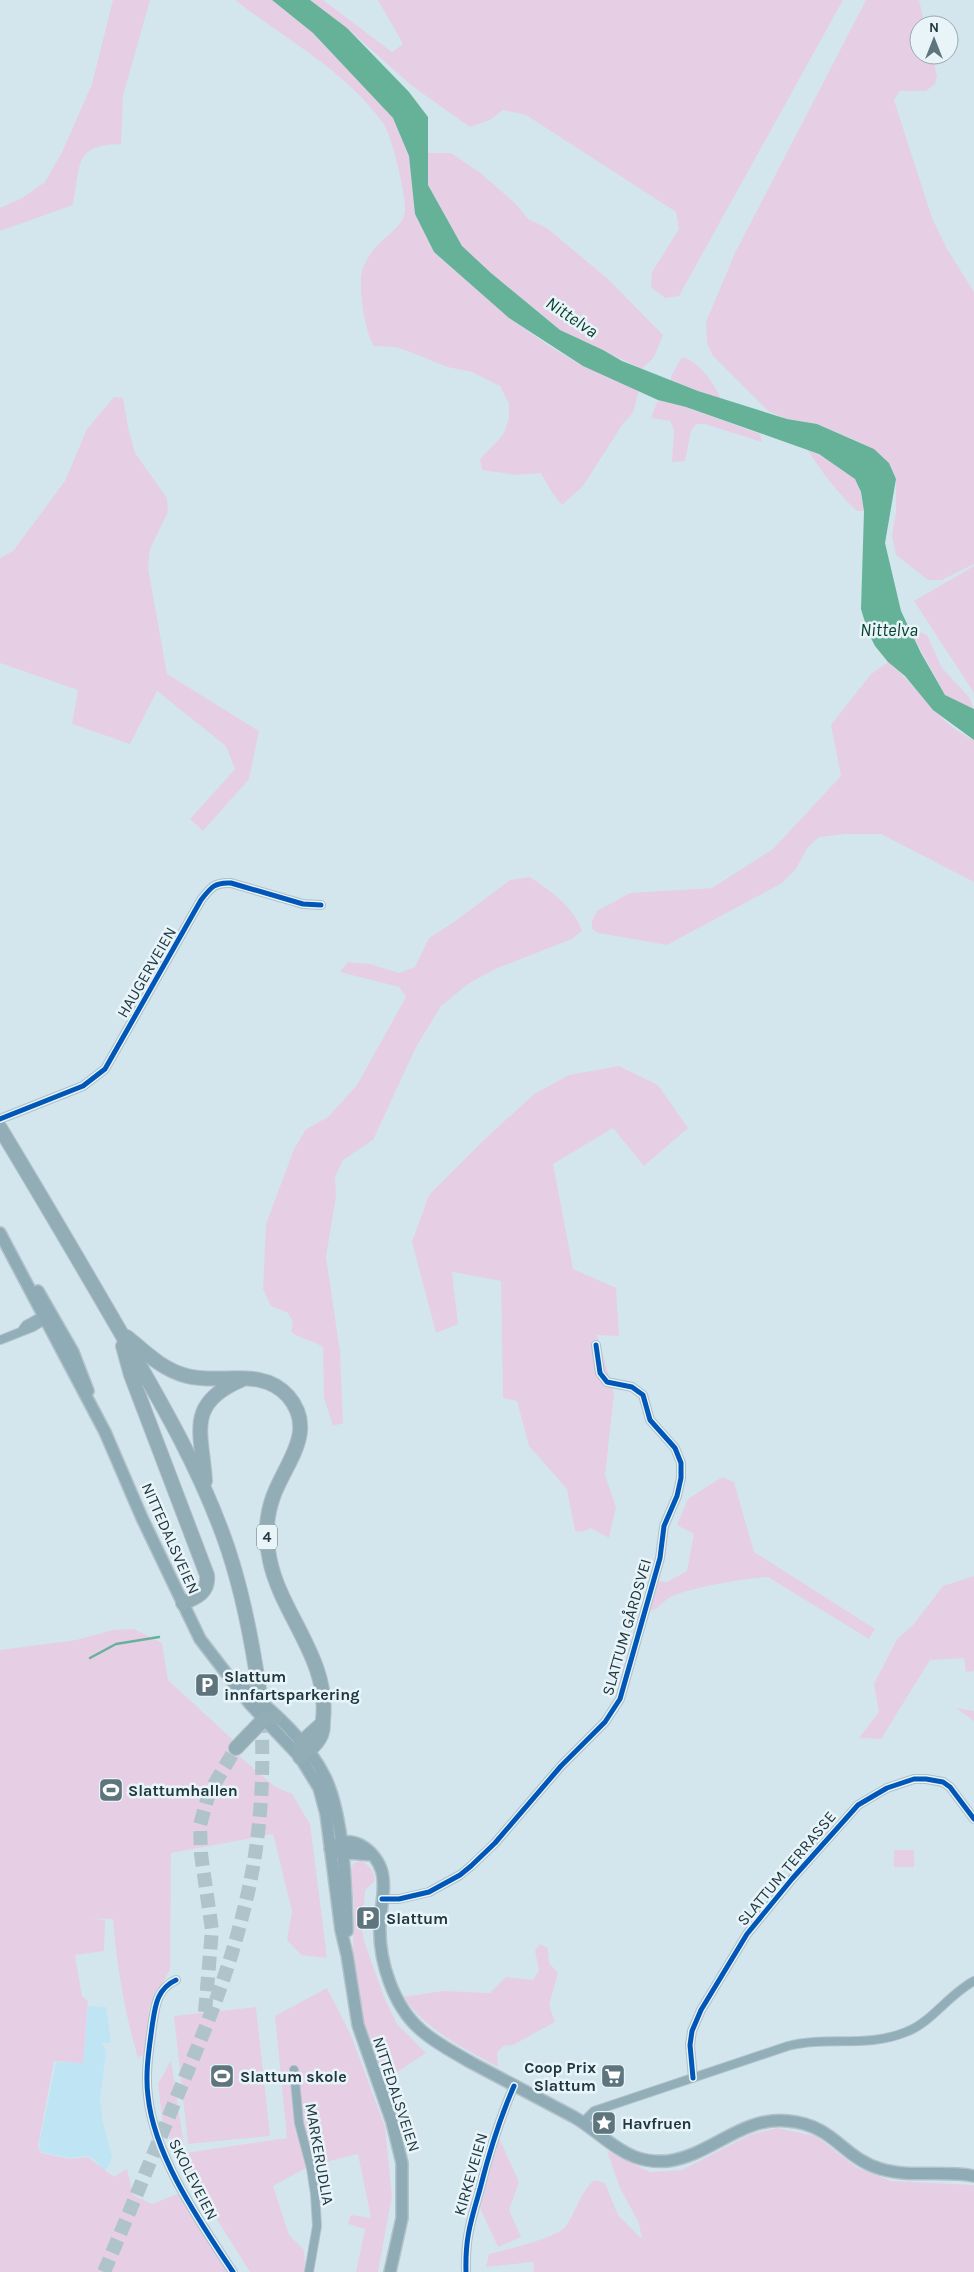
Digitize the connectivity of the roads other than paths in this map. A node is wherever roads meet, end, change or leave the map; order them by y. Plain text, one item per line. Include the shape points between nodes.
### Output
1 (321, 905) dead end
2 (0, 1119) edge
3 (0, 1128) edge
4 (0, 1233) edge
5 (46, 1316) junction
6 (119, 1330) junction
7 (0, 1340) edge
8 (596, 1345) dead end
9 (247, 1378) junction
10 (205, 1490) junction
11 (183, 1603) junction
12 (259, 1688) dead end
13 (270, 1718) junction
14 (236, 1748) tunnel mouth
15 (303, 1750) junction
16 (974, 1819) edge
17 (341, 1848) junction
18 (330, 1849) junction
19 (382, 1899) junction
20 (347, 1956) junction
21 (176, 1980) dead end
22 (974, 1981) edge
23 (294, 2070) dead end
24 (693, 2078) junction
25 (514, 2086) junction
26 (583, 2122) junction
27 (974, 2176) edge
28 (233, 2272) edge
29 (309, 2272) edge
30 (390, 2272) edge
31 (466, 2272) edge

1 - 2 street, HAUGERVEIEN via 303,904 232,883 212,885 105,1069 83,1086
3 - 6 highway, 4
4 - 5 main road, NITTEDALSVEIEN
5 - 7 street
5 - 11 main road, NITTEDALSVEIEN via 92,1406
6 - 9 highway, 4 via 159,1364 180,1374 204,1379
6 - 10 highway, 4 via 175,1428
6 - 11 highway, 4 via 131,1374 207,1575 203,1592
8 - 19 street, SLATTUM GÅRDSVEI via 600,1373 607,1382 632,1387 643,1395 650,1420 675,1448 681,1463 677,1496 664,1526 660,1558 620,1699 605,1722 471,1866 429,1892 399,1899
9 - 10 highway, 4 via 221,1390 203,1414 199,1440
9 - 15 highway, 4 via 280,1388 292,1402 299,1418 299,1443 273,1497 267,1540 277,1584 317,1669 323,1699 323,1722
10 - 12 highway, 4 via 238,1580
11 - 13 main road, NITTEDALSVEIEN via 204,1647
13 - 14 highway
13 - 15 main road, NITTEDALSVEIEN
15 - 17 main road, NITTEDALSVEIEN via 322,1772 332,1794
15 - 18 main road, NITTEDALSVEIEN via 319,1788
16 - 24 street, SLATTUM TERRASSE via 950,1787 926,1778 887,1788 858,1805 747,1934 701,2010 690,2045
17 - 18 main road
17 - 19 main road via 372,1855 382,1872
17 - 20 main road, NITTEDALSVEIEN
18 - 20 main road, NITTEDALSVEIEN
19 - 25 main road via 382,1955 406,2014 429,2037
20 - 30 main road, NITTEDALSVEIEN via 358,2025 392,2122 402,2163 402,2218
21 - 28 street, SKOLEVEIEN via 162,1989 156,2006 147,2081 150,2106 165,2155 209,2236
22 - 24 street via 952,1994 908,2032 876,2041 798,2043
23 - 29 street, MARKERUDLIA via 299,2123 315,2194 317,2226
24 - 26 street via 594,2111
25 - 26 main road
25 - 31 street, KIRKEVEIEN via 496,2127 470,2220 465,2246
26 - 27 main road via 628,2153 661,2162 690,2155 757,2122 788,2120 824,2131 859,2159 880,2169

